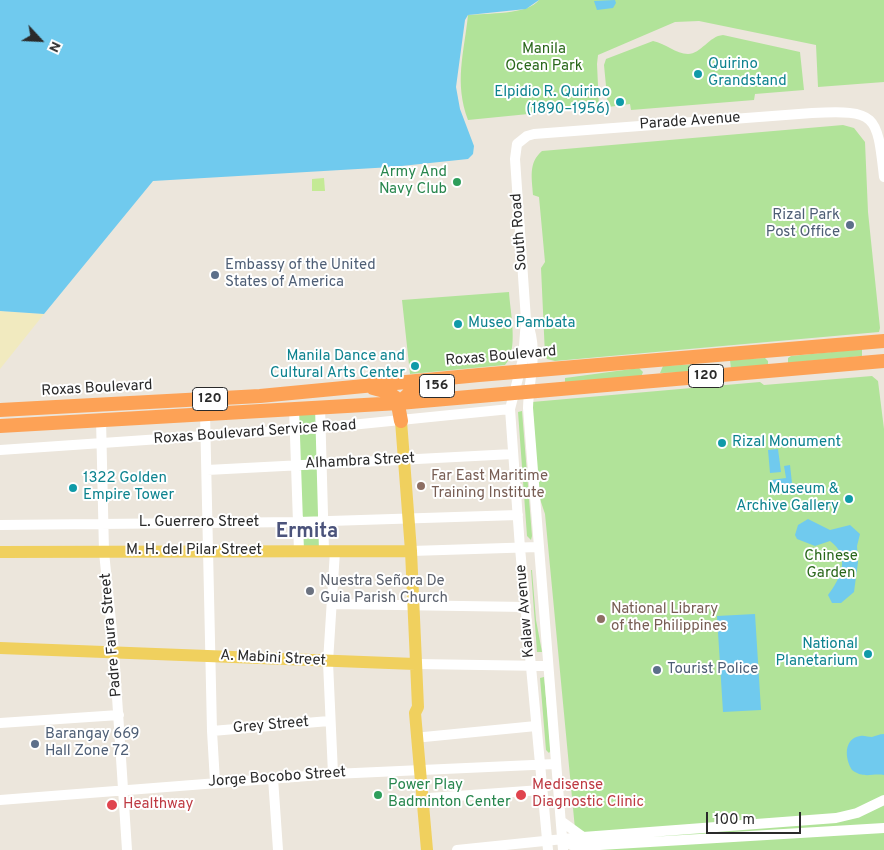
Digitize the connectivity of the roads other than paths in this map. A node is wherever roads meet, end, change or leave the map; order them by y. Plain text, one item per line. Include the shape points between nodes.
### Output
1 (517, 144) joint
2 (884, 178) edge
3 (884, 341) edge
4 (773, 350) junction
5 (647, 361) junction
6 (884, 361) edge
7 (774, 371) junction
8 (526, 372) junction
9 (479, 374) junction
10 (649, 381) junction
11 (364, 387) junction
12 (529, 391) junction
13 (513, 393) junction
14 (399, 403) junction
15 (320, 406) junction
16 (294, 408) junction
17 (510, 409) junction
18 (0, 410) edge
19 (205, 413) junction
20 (101, 419) junction
21 (401, 421) junction
22 (0, 426) edge
23 (321, 428) junction
24 (294, 430) junction
25 (206, 436) junction
26 (102, 444) junction
27 (0, 450) edge
28 (513, 454) junction
29 (404, 460) junction
30 (322, 465) junction
31 (296, 466) junction
32 (207, 470) junction
33 (518, 515) junction
34 (408, 518) junction
35 (323, 520) junction
36 (209, 522) junction
37 (298, 522) junction
38 (0, 524) edge
39 (104, 524) junction
40 (538, 547) junction
41 (520, 548) junction
42 (209, 551) junction
43 (299, 551) junction
44 (330, 551) junction
45 (411, 551) junction
46 (0, 552) edge
47 (104, 552) junction
48 (332, 604) junction
49 (414, 606) junction
50 (526, 607) junction
51 (0, 648) edge
52 (114, 652) junction
53 (210, 655) junction
54 (328, 662) junction
55 (415, 664) junction
56 (547, 666) junction
57 (531, 667) junction
58 (418, 707) junction
59 (119, 715) junction
60 (329, 721) junction
61 (0, 723) edge
62 (536, 726) junction
63 (212, 731) junction
64 (424, 737) junction
65 (539, 764) junction
66 (555, 764) junction
67 (423, 769) junction
68 (333, 774) junction
69 (273, 778) junction
70 (215, 782) junction
71 (124, 790) junction
72 (541, 790) junction
73 (429, 798) junction
74 (0, 800) edge
75 (884, 800) edge
76 (561, 822) junction
77 (428, 828) junction
78 (884, 828) edge
79 (581, 844) edge
80 (563, 845) edge
81 (548, 846) edge
82 (127, 850) edge
83 (278, 850) edge
84 (427, 850) edge
85 (432, 850) edge
86 (457, 850) edge

1 - 2 street, Parade Avenue via 527,136 554,132 849,112 866,116 873,124 880,142
1 - 8 street, South Road via 515,160 526,320 534,357
3 - 4 highway, Roxas Boulevard / 120
4 - 5 highway, Roxas Boulevard / 120
4 - 7 highway
5 - 8 highway, Roxas Boulevard / 120
5 - 10 highway
6 - 7 highway, Roxas Boulevard / 120
7 - 10 highway, Roxas Boulevard / 120
8 - 9 highway, Roxas Boulevard / 120
8 - 12 street, Kalaw Avenue
8 - 13 street, Kalaw Avenue
9 - 11 highway, Roxas Boulevard / 120
9 - 14 highway, 156 via 410,393
10 - 12 highway, Roxas Boulevard / 120
11 - 14 highway, 156 via 388,392
11 - 18 highway, Roxas Boulevard / 120
12 - 13 highway, Roxas Boulevard / 120
12 - 40 street, Kalaw Avenue
13 - 14 highway, Roxas Boulevard / 120
13 - 17 street, Kalaw Avenue
14 - 15 highway, Roxas Boulevard / 120
14 - 21 highway, 156
15 - 16 highway, Roxas Boulevard / 120
15 - 23 street
16 - 19 highway, Roxas Boulevard / 120
16 - 24 street
17 - 21 street, Roxas Boulevard Service Road
17 - 28 street, Kalaw Avenue
19 - 20 highway, Roxas Boulevard / 120
19 - 25 street
20 - 22 highway, Roxas Boulevard / 120
20 - 26 street, Padre Faura Street
21 - 23 street, Roxas Boulevard Service Road
21 - 29 main road, 156
23 - 24 street, Roxas Boulevard Service Road
23 - 30 street
24 - 25 street, Roxas Boulevard Service Road
24 - 31 street
25 - 26 street, Roxas Boulevard Service Road
25 - 32 street
26 - 27 street, Roxas Boulevard Service Road
26 - 39 street, Padre Faura Street
28 - 29 street, Alhambra Street
28 - 33 street, Kalaw Avenue
29 - 30 street, Alhambra Street
29 - 34 main road, 156
30 - 31 street, Alhambra Street
30 - 35 street
31 - 32 street, Alhambra Street
31 - 37 street
32 - 36 street
33 - 34 street, L. Guerrero Street
33 - 41 street, Kalaw Avenue
34 - 35 street, L. Guerrero Street
34 - 45 main road, 156
35 - 37 street, L. Guerrero Street
35 - 44 street
36 - 37 street, L. Guerrero Street
36 - 39 street, L. Guerrero Street
36 - 42 street
37 - 43 street
38 - 39 street, L. Guerrero Street
39 - 47 street, Padre Faura Street
40 - 41 street, M. H. del Pilar Street
40 - 56 street, Kalaw Avenue
41 - 45 street, M. H. del Pilar Street
41 - 50 street, Kalaw Avenue
42 - 43 main road, M. H. del Pilar Street
42 - 47 main road, M. H. del Pilar Street
42 - 53 street
43 - 44 main road, M. H. del Pilar Street
44 - 45 main road, M. H. del Pilar Street
44 - 48 street
45 - 49 main road, 156
46 - 47 main road, M. H. del Pilar Street
47 - 52 street, Padre Faura Street
48 - 49 street
48 - 54 street
49 - 50 street
49 - 55 main road, 156
50 - 57 street, Kalaw Avenue
51 - 52 main road, A. Mabini Street
52 - 53 main road, A. Mabini Street
52 - 59 street, Padre Faura Street
53 - 54 main road, A. Mabini Street
53 - 63 street
54 - 55 main road, A. Mabini Street
54 - 60 street
55 - 57 street, A. Mabini Street
55 - 58 main road, 156
56 - 57 street, A. Mabini Street
56 - 66 street, Kalaw Avenue
57 - 62 street, Kalaw Avenue
58 - 64 main road, 156 via 422,712
58 - 67 main road, 156 via 415,713
59 - 61 street
59 - 71 street, Padre Faura Street
60 - 63 street, Grey Street
60 - 68 street
62 - 64 street
62 - 65 street, Kalaw Avenue
63 - 70 street
64 - 67 main road, 156
65 - 66 street, Jorge Bocobo Street
65 - 67 street, Jorge Bocobo Street
65 - 72 street, Kalaw Avenue
66 - 76 street, Kalaw Avenue
67 - 68 street, Jorge Bocobo Street
67 - 73 main road, 156
67 - 77 main road, 156
68 - 69 street, Jorge Bocobo Street
69 - 70 street, Jorge Bocobo Street
69 - 83 street
70 - 71 street, Jorge Bocobo Street
71 - 74 street, Jorge Bocobo Street
71 - 82 street, Padre Faura Street
72 - 73 street
72 - 81 street, Kalaw Avenue
73 - 77 main road, 156
75 - 79 street via 857,813 836,818
76 - 79 street
76 - 80 street, Kalaw Avenue
77 - 84 main road, 156
77 - 85 main road, 156
78 - 79 street
79 - 80 street
80 - 81 street
81 - 86 street

